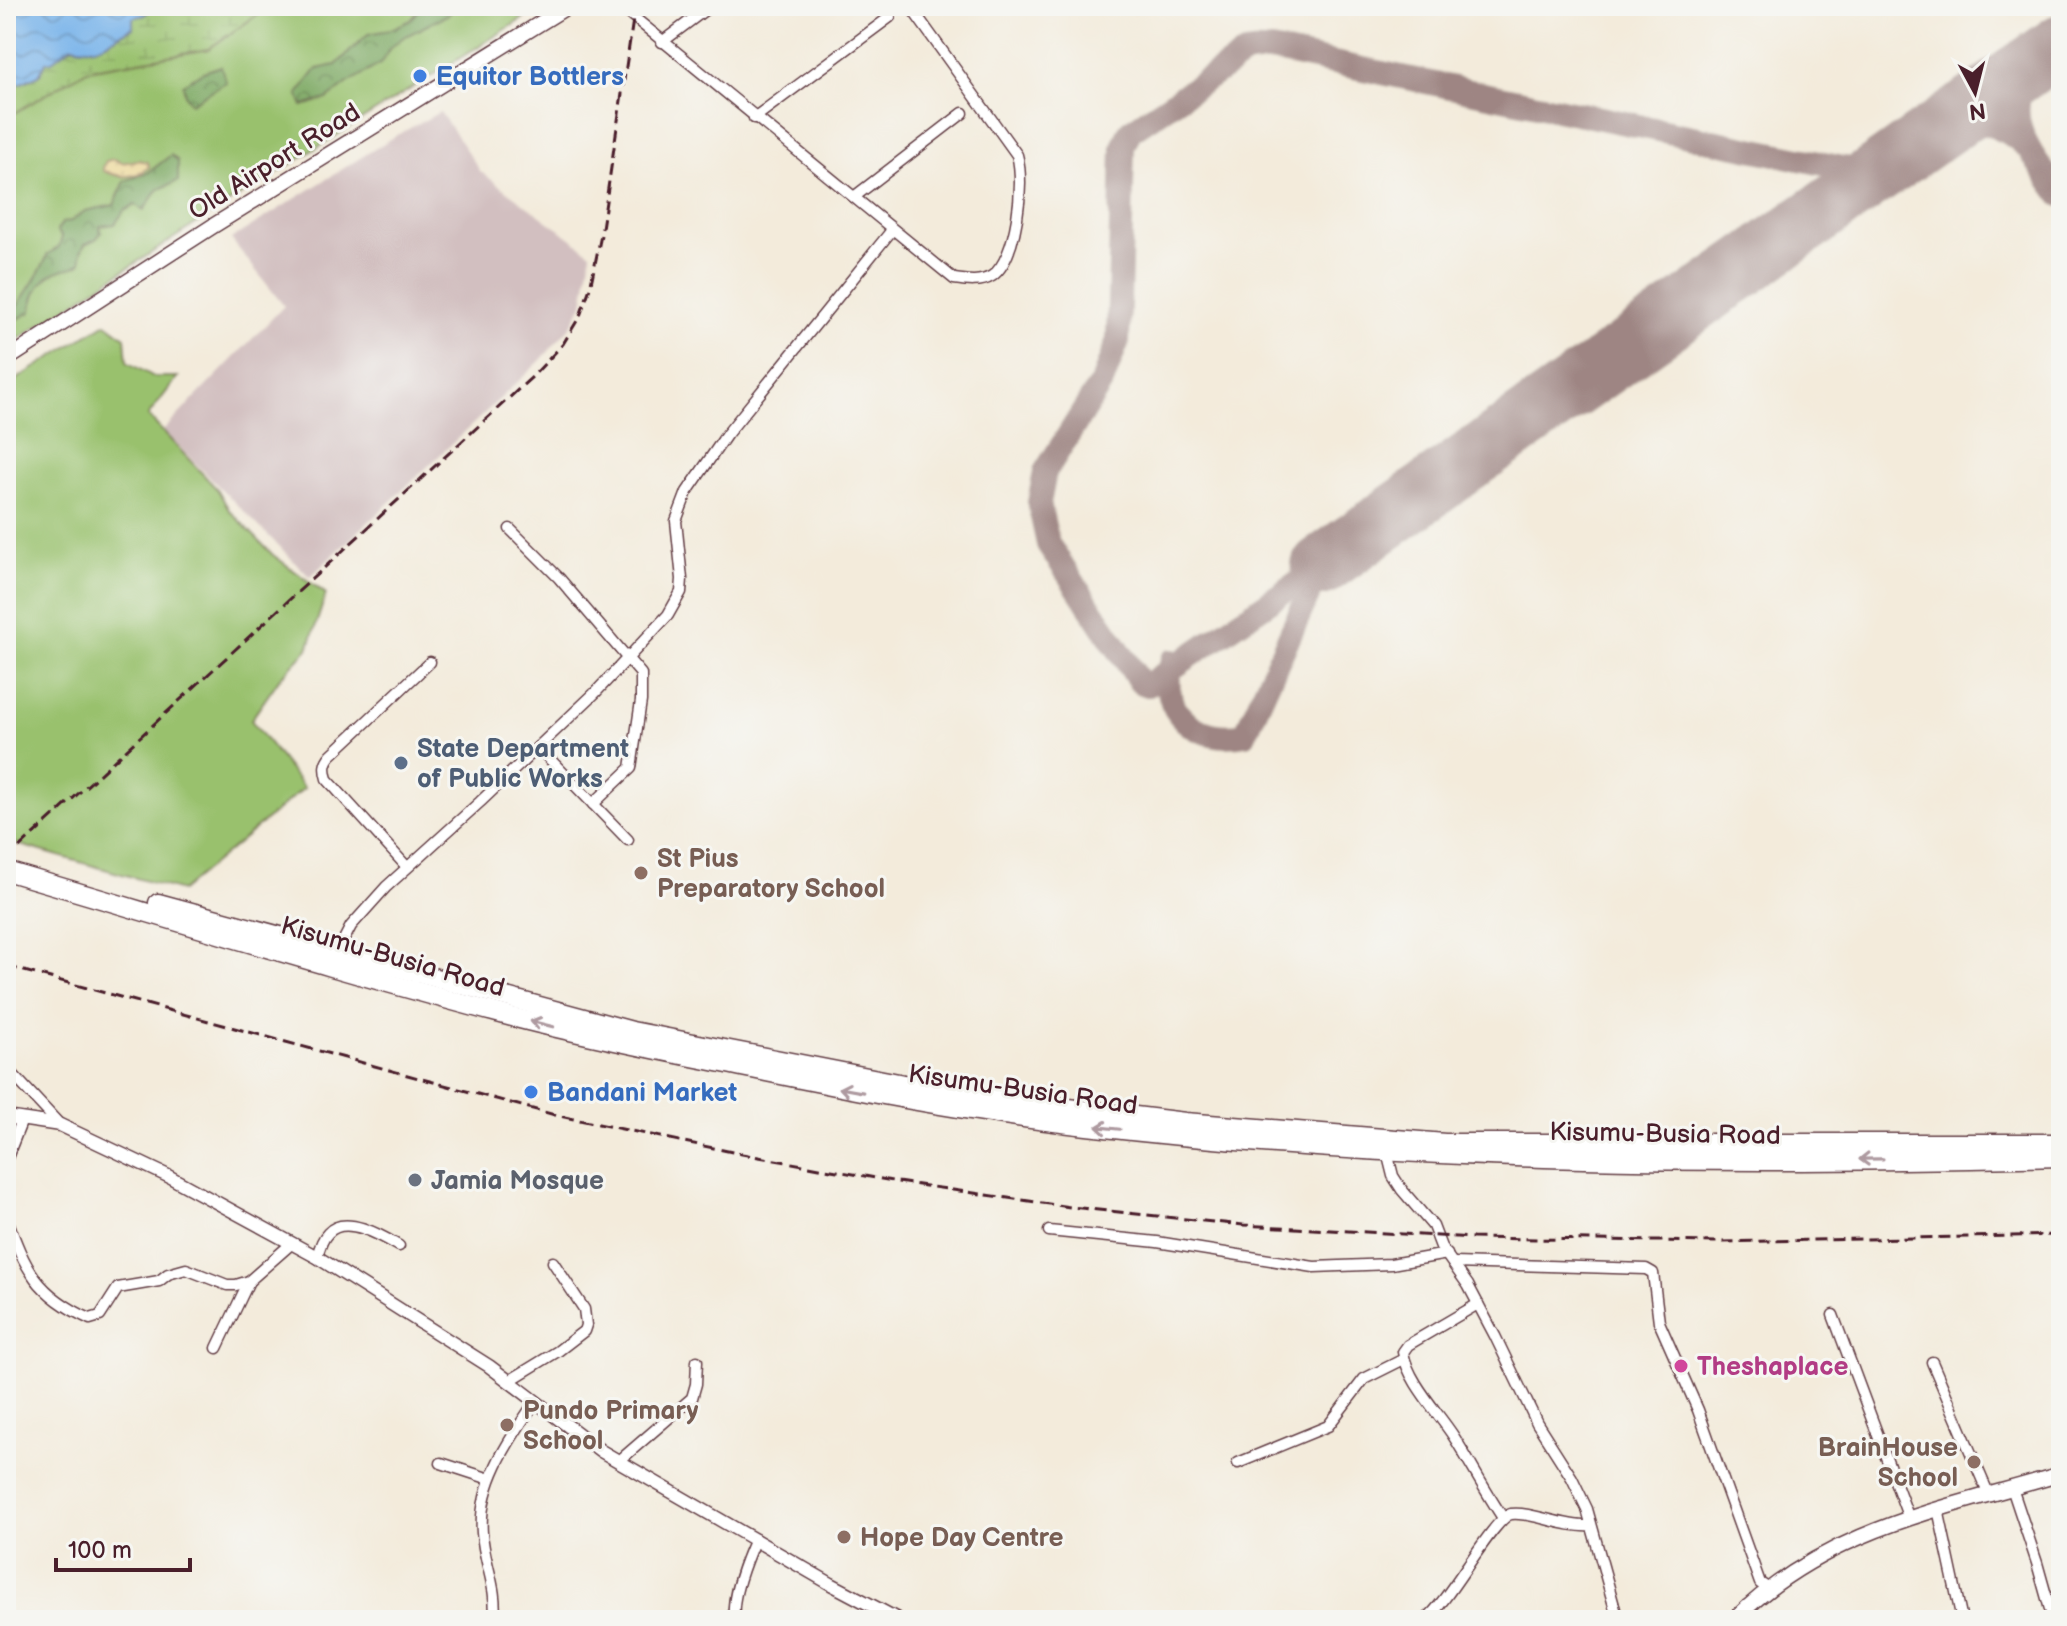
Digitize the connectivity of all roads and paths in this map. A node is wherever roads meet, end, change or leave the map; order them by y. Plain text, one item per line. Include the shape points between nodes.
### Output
1 (568, 6) edge
2 (620, 6) edge
3 (710, 6) edge
4 (910, 6) edge
5 (890, 17) dead end
6 (662, 42) junction
7 (963, 113) dead end
8 (754, 118) junction
9 (854, 197) junction
10 (892, 230) junction
11 (6, 360) edge
12 (510, 529) dead end
13 (628, 658) junction
14 (430, 662) dead end
15 (538, 747) junction
16 (593, 804) junction
17 (628, 840) dead end
18 (6, 858) edge
19 (407, 867) junction
20 (6, 871) edge
21 (338, 951) junction
22 (6, 1067) edge
23 (6, 1117) edge
24 (22, 1120) junction
25 (60, 1125) junction
26 (2061, 1143) edge
27 (1387, 1152) junction
28 (2061, 1157) edge
29 (6, 1160) edge
30 (6, 1216) edge
31 (1049, 1231) dead end
32 (291, 1244) junction
33 (399, 1246) dead end
34 (317, 1257) junction
35 (1450, 1258) junction
36 (553, 1262) dead end
37 (249, 1281) junction
38 (1478, 1304) junction
39 (1833, 1315) dead end
40 (217, 1348) dead end
41 (1404, 1359) junction
42 (697, 1361) dead end
43 (1932, 1362) dead end
44 (509, 1381) junction
45 (535, 1402) junction
46 (619, 1461) junction
47 (441, 1463) dead end
48 (1238, 1463) dead end
49 (2061, 1474) edge
50 (490, 1479) junction
51 (2012, 1488) junction
52 (1988, 1493) junction
53 (1938, 1509) junction
54 (1908, 1516) junction
55 (1503, 1518) junction
56 (1591, 1526) junction
57 (755, 1539) junction
58 (1769, 1589) junction
59 (494, 1620) edge
60 (735, 1620) edge
61 (899, 1620) edge
62 (1425, 1620) edge
63 (1618, 1620) edge
64 (1734, 1620) edge
65 (1962, 1620) edge
66 (2053, 1620) edge

1 - 11 main road, Old Airport Road
2 - 6 street
3 - 6 street
4 - 10 street via 1017,155 1020,180 1009,253 990,278 954,279
5 - 8 street
6 - 8 street
7 - 9 street
8 - 9 street
9 - 10 street
10 - 13 street via 727,434 687,492 676,521 681,592 668,615
12 - 13 street
13 - 15 street
13 - 16 street via 641,674 635,759 628,774
14 - 19 street via 331,755 324,770
15 - 16 street
15 - 19 street
16 - 17 street
18 - 21 highway, Kisumu-Busia Road
19 - 21 street via 367,906
27 -> 20 highway, Kisumu-Busia Road via 1083,1126 913,1101 625,1044
21 - 26 highway, Kisumu-Busia Road via 618,1028 749,1055 938,1089 1185,1122 1445,1143
22 - 25 street
23 - 24 street
24 - 25 street
24 - 29 street
25 - 32 street via 180,1182
28 -> 27 highway, Kisumu-Busia Road via 1754,1161
27 - 35 street via 1393,1176 1433,1226
30 - 37 street via 29,1273 61,1304 90,1319 100,1316 118,1288 159,1281 175,1271 186,1269 227,1285
31 - 35 street via 1314,1267
32 - 34 street
32 - 37 street
33 - 34 street via 347,1225 327,1234
34 - 44 street
35 - 38 street
35 - 58 street via 1653,1273 1659,1322 1698,1410 1760,1583
36 - 44 street via 584,1309 584,1331
37 - 40 street
38 - 41 street via 1408,1345
38 - 56 street via 1537,1423 1582,1498
39 - 54 street
41 - 48 street via 1364,1379 1328,1426
41 - 55 street
42 - 46 street via 692,1398
43 - 52 street
44 - 45 street
45 - 46 street
45 - 50 street
46 - 57 street
47 - 50 street
49 - 51 main road
50 - 59 street via 482,1533 495,1591
51 - 52 main road
51 - 66 street
52 - 53 main road
53 - 54 main road
53 - 65 street
54 - 58 main road via 1848,1541
55 - 56 street via 1528,1515
55 - 62 street
56 - 63 street
57 - 60 street via 735,1601
57 - 61 street
58 - 64 main road

